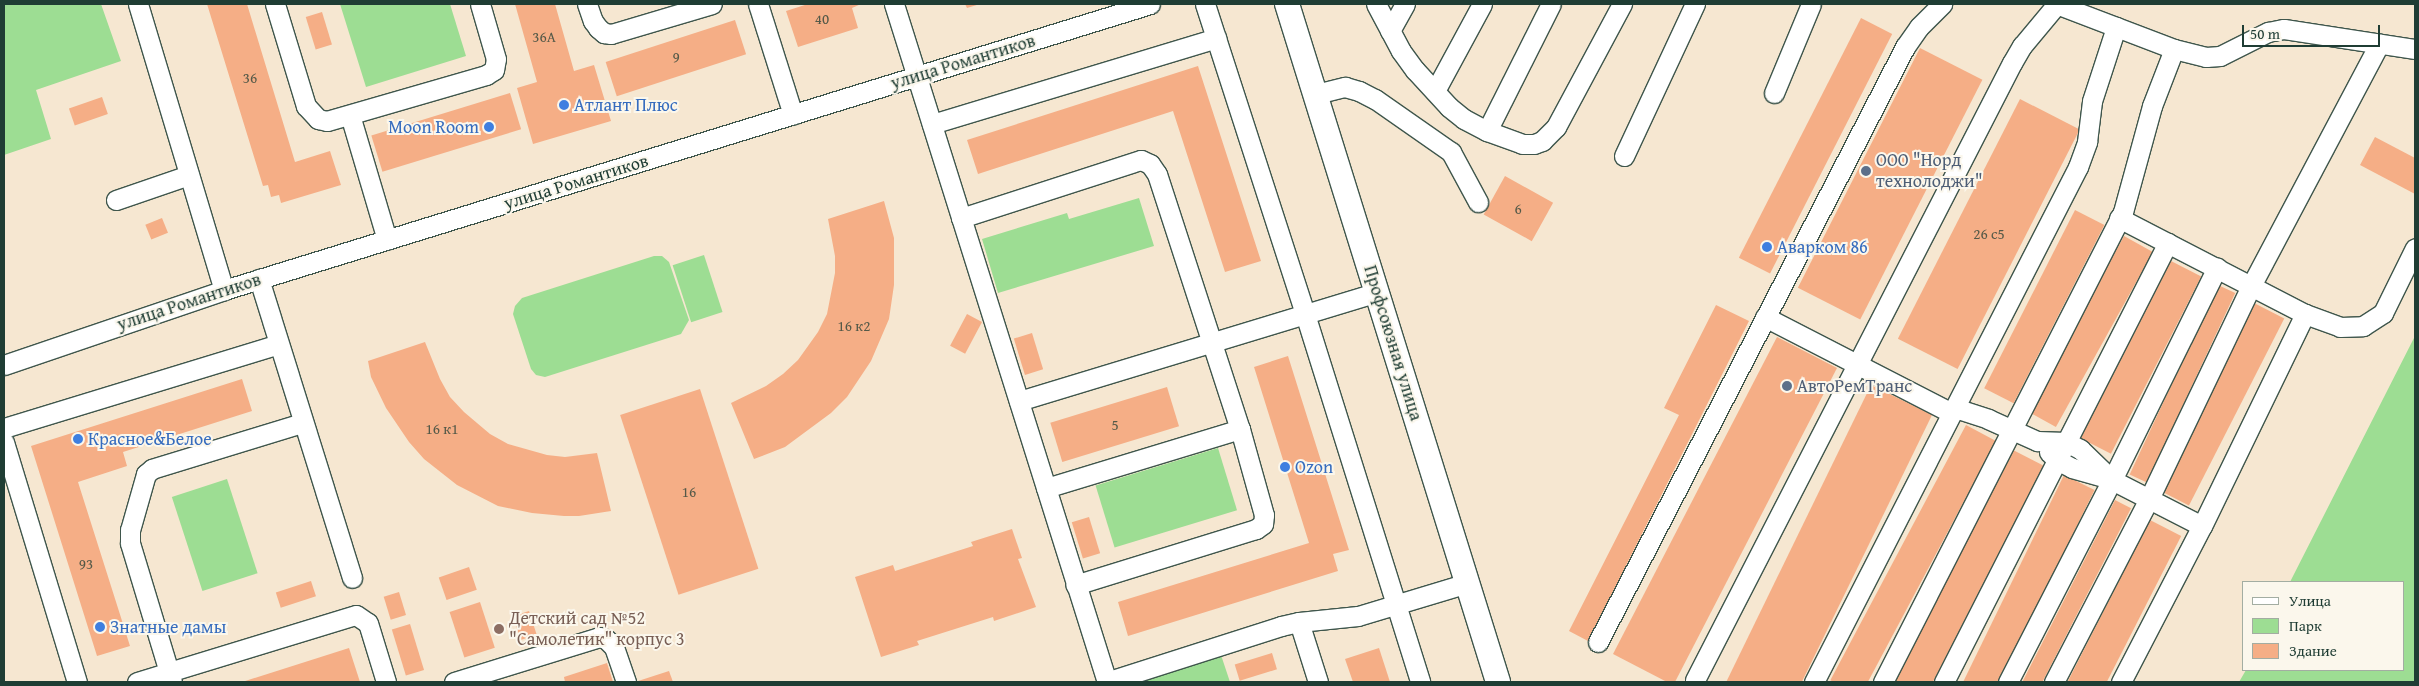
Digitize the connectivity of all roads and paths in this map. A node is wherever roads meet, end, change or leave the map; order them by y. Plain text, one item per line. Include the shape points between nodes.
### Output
1 (138, 4) edge
2 (275, 4) edge
3 (480, 4) edge
4 (587, 4) edge
5 (712, 4) edge
6 (758, 4) edge
7 (894, 4) edge
8 (1150, 4) edge
9 (1205, 4) edge
10 (1287, 4) edge
11 (1376, 4) edge
12 (1405, 4) edge
13 (1482, 4) edge
14 (1551, 4) edge
15 (1622, 4) edge
16 (1695, 4) edge
17 (1811, 4) edge
18 (1942, 4) edge
19 (2057, 4) edge
20 (2116, 27) junction
21 (1390, 30) junction
22 (1216, 38) junction
23 (2379, 44) junction
24 (2174, 49) junction
25 (2415, 49) edge
26 (917, 77) junction
27 (1435, 91) junction
28 (1774, 93) dead end
29 (1316, 94) junction
30 (350, 114) junction
31 (793, 115) junction
32 (932, 124) junction
33 (1487, 131) junction
34 (1624, 156) dead end
35 (189, 175) junction
36 (116, 200) dead end
37 (1478, 202) dead end
38 (961, 218) junction
39 (2119, 218) junction
40 (387, 240) junction
41 (2168, 243) junction
42 (2415, 248) edge
43 (2217, 268) junction
44 (259, 279) junction
45 (2251, 286) junction
46 (224, 290) junction
47 (1378, 292) junction
48 (1305, 314) junction
49 (2305, 314) junction
50 (1765, 317) junction
51 (1212, 343) junction
52 (278, 344) junction
53 (1858, 364) junction
54 (4, 365) edge
55 (1019, 401) junction
56 (1954, 410) junction
57 (302, 423) junction
58 (4, 428) edge
59 (1240, 428) junction
60 (2014, 430) junction
61 (2037, 441) junction
62 (4, 442) edge
63 (2066, 442) junction
64 (2057, 460) junction
65 (2112, 480) junction
66 (1046, 488) junction
67 (2149, 499) junction
68 (2202, 526) junction
69 (352, 578) dead end
70 (1467, 582) junction
71 (1075, 585) junction
72 (1395, 605) junction
73 (1299, 622) junction
74 (1598, 642) dead end
75 (171, 677) edge
76 (1695, 680) dead end
77 (77, 682) edge
78 (137, 682) edge
79 (386, 682) edge
80 (454, 682) edge
81 (626, 682) edge
82 (1106, 682) edge
83 (1318, 682) edge
84 (1420, 682) edge
85 (1498, 682) edge
86 (1814, 682) edge
87 (1884, 682) edge
88 (1944, 682) edge
89 (2008, 682) edge
90 (2054, 682) edge
91 (2122, 682) edge

1 - 35 street
2 - 30 street via 306,106 318,119 327,121
3 - 30 street via 496,59 494,70
4 - 5 street via 592,21 604,33 611,34
6 - 31 street
7 - 26 street
8 - 26 street, улица Романтиков
9 - 22 street
10 - 29 main road, Профсоюзная улица
11 - 21 street
12 - 21 street
13 - 27 street
14 - 33 street
15 - 33 street via 1549,135 1534,144 1522,144
16 - 34 street
17 - 28 street
18 - 50 street via 1904,47
19 - 20 street
19 - 53 street via 2012,63
20 - 24 street
20 - 56 street via 2092,101 2087,142 2078,167
21 - 27 street via 1414,70
22 - 32 street
22 - 48 street
23 - 24 street via 2284,29 2268,32 2220,56 2206,57
23 - 25 street
23 - 45 street
24 - 39 street via 2152,106
26 - 31 street, улица Романтиков
26 - 32 street
27 - 33 street via 1464,119
29 - 37 street via 1350,88 1367,94 1400,116 1451,152
29 - 47 main road, Профсоюзная улица
30 - 40 street
31 - 40 street, улица Романтиков
32 - 38 street
35 - 36 street
35 - 46 street
38 - 51 street via 1141,160 1150,164 1157,174
38 - 55 street
39 - 41 street
39 - 60 street
40 - 44 street, улица Романтиков
41 - 43 street
41 - 63 street
42 - 49 street via 2383,313 2374,320 2363,326 2340,327
43 - 45 street
43 - 65 street
44 - 46 street, улица Романтиков
44 - 52 street
45 - 49 street
45 - 67 street
46 - 54 street, улица Романтиков
47 - 48 street
47 - 70 main road, Профсоюзная улица
48 - 51 street
48 - 72 street
49 - 68 street
50 - 53 street
50 - 74 street
51 - 55 street
51 - 59 street
52 - 57 street
52 - 58 street
53 - 56 street
53 - 76 street
55 - 66 street
56 - 60 street
56 - 86 street
57 - 69 street
57 - 75 street via 152,469 146,474 130,530 130,543
59 - 66 street
59 - 71 street via 1264,515 1263,524 1256,529
60 - 61 street
60 - 87 street
61 - 63 street
61 - 64 street
62 - 77 street
63 - 64 street
63 - 65 street via 2080,449
64 - 65 street
64 - 88 street
65 - 67 street
65 - 89 street
66 - 71 street
67 - 68 street
67 - 90 street
68 - 91 street
70 - 72 street
70 - 85 main road, Профсоюзная улица
71 - 82 street
72 - 73 street via 1358,616
72 - 84 street
73 - 82 street
73 - 83 street
75 - 78 street
75 - 79 street via 356,615 368,623
80 - 81 street via 606,638 614,647

